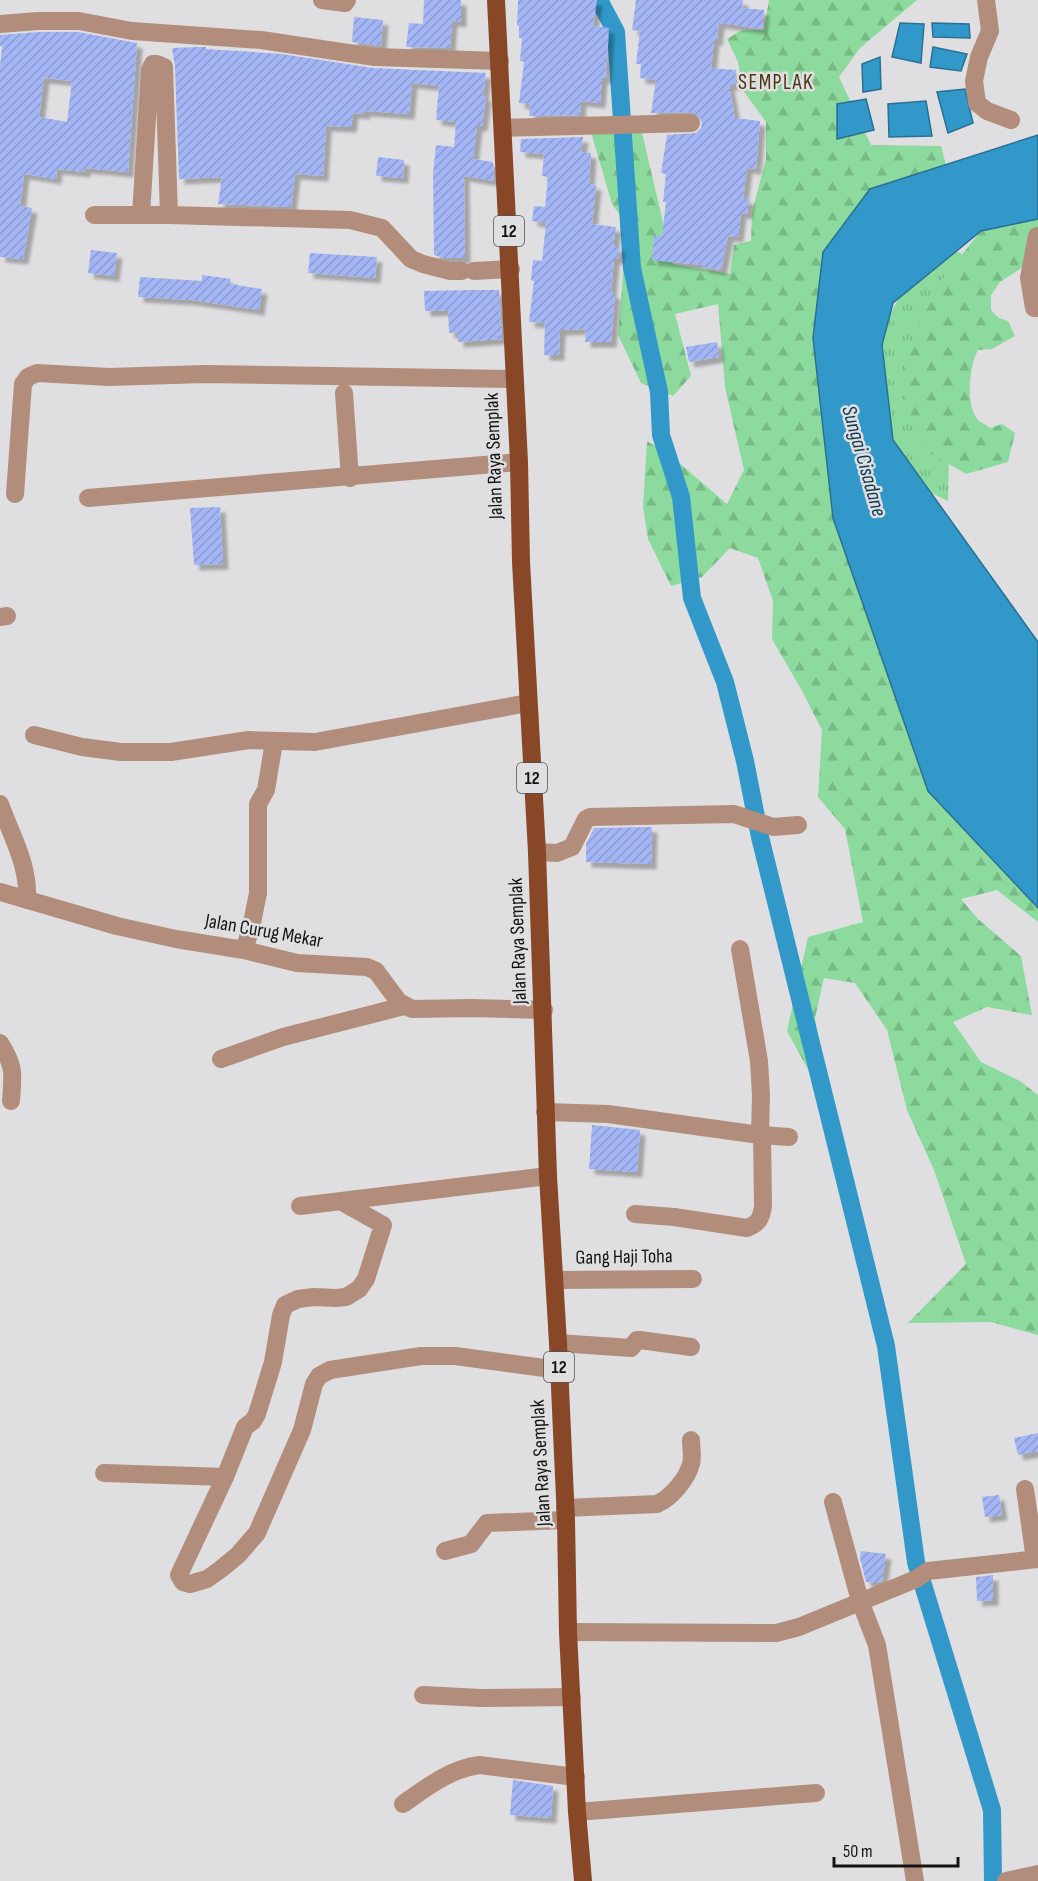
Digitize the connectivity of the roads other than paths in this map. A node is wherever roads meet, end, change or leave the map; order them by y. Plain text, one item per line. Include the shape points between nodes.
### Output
1 (322, 0) edge
2 (347, 0) edge
3 (496, 0) edge
4 (986, 0) edge
5 (0, 24) edge
6 (500, 61) junction
7 (1011, 120) dead end
8 (691, 123) dead end
9 (503, 128) junction
10 (94, 215) dead end
11 (141, 215) junction
12 (169, 215) junction
13 (1037, 236) edge
14 (511, 269) junction
15 (1038, 308) edge
16 (514, 379) junction
17 (344, 393) dead end
18 (519, 462) junction
19 (350, 478) junction
20 (15, 494) dead end
21 (88, 498) dead end
22 (528, 703) junction
23 (34, 735) dead end
24 (274, 742) junction
25 (0, 804) edge
26 (798, 825) dead end
27 (537, 852) junction
28 (0, 892) edge
29 (27, 900) junction
30 (244, 950) junction
31 (740, 950) dead end
32 (404, 1006) junction
33 (544, 1010) junction
34 (0, 1043) edge
35 (221, 1059) dead end
36 (11, 1101) dead end
37 (545, 1112) junction
38 (761, 1135) junction
39 (789, 1137) dead end
40 (548, 1176) junction
41 (342, 1202) junction
42 (300, 1206) dead end
43 (635, 1214) dead end
44 (693, 1279) dead end
45 (555, 1280) junction
46 (558, 1343) junction
47 (691, 1347) dead end
48 (559, 1370) junction
49 (691, 1440) dead end
50 (104, 1473) dead end
51 (225, 1478) junction
52 (1025, 1489) dead end
53 (833, 1502) dead end
54 (566, 1514) junction
55 (445, 1551) dead end
56 (1037, 1559) edge
57 (860, 1601) junction
58 (568, 1632) junction
59 (423, 1695) dead end
60 (572, 1697) junction
61 (576, 1777) junction
62 (816, 1793) dead end
63 (403, 1804) dead end
64 (577, 1812) junction
65 (1038, 1874) edge
66 (583, 1881) edge
67 (915, 1881) edge
68 (1006, 1881) edge

1 - 2 street
3 - 6 main road, Jalan Raya Semplak / 12
4 - 7 street via 990,31 974,81 977,103
5 - 6 street via 79,21 132,31 261,40 375,57
6 - 9 main road, Jalan Raya Semplak / 12
8 - 9 street
9 - 14 main road, Jalan Raya Semplak / 12
10 - 11 street
11 - 12 street
11 - 12 street via 150,70 157,63 164,67
12 - 14 street via 350,220 382,228 411,259 423,264 450,271
13 - 15 street via 1029,278 1034,308
14 - 16 main road, Jalan Raya Semplak / 12
16 - 18 main road, Jalan Raya Semplak / 12
16 - 20 street via 37,374 23,384
17 - 19 street
18 - 19 street
18 - 22 main road, Jalan Raya Semplak / 12
19 - 21 street
22 - 24 street via 315,742
22 - 27 main road, Jalan Raya Semplak / 12
23 - 24 street via 121,752 171,752 249,740
24 - 30 street via 266,790 258,804 258,893
25 - 29 street via 23,862
26 - 27 street via 773,828 734,814 590,817 572,848 557,853
27 - 33 main road, Jalan Raya Semplak / 12
28 - 29 street, Jalan Curug Mekar
29 - 30 street, Jalan Curug Mekar via 117,926
30 - 32 street, Jalan Curug Mekar via 297,963 367,968 378,973
31 - 38 street via 759,1061
32 - 33 street
32 - 35 street via 283,1037
33 - 37 main road, Jalan Raya Semplak / 12
34 - 36 street via 11,1061
37 - 38 street via 608,1114
37 - 40 main road, Jalan Raya Semplak / 12
38 - 39 street
38 - 43 street via 763,1206 757,1224 747,1228
40 - 41 street
40 - 45 main road, Jalan Raya Semplak / 12
41 - 42 street
41 - 51 street via 383,1225 366,1279 359,1289 346,1296 298,1299 285,1305 264,1395 253,1421 245,1427
44 - 45 street, Gang Haji Toha
45 - 46 main road, Jalan Raya Semplak / 12
46 - 47 street via 631,1348 640,1340
46 - 48 main road, Jalan Raya Semplak / 12
48 - 51 street via 455,1356 421,1356 324,1373 314,1384 302,1430 257,1533 221,1569 207,1579 186,1584 179,1575
48 - 54 main road, Jalan Raya Semplak / 12
49 - 54 street via 692,1461 687,1476 665,1500
50 - 51 street
52 - 56 street
53 - 57 street
54 - 55 street via 488,1523 471,1544
54 - 58 main road, Jalan Raya Semplak / 12
56 - 57 street via 922,1575
57 - 58 street via 799,1628 776,1633
57 - 67 street via 877,1645
58 - 60 main road, Jalan Raya Semplak / 12
59 - 60 street
60 - 61 main road, Jalan Raya Semplak / 12
61 - 63 street via 480,1765 466,1767
61 - 64 main road, Jalan Raya Semplak / 12
62 - 64 street
64 - 66 main road, Jalan Raya Semplak / 12
65 - 68 street

